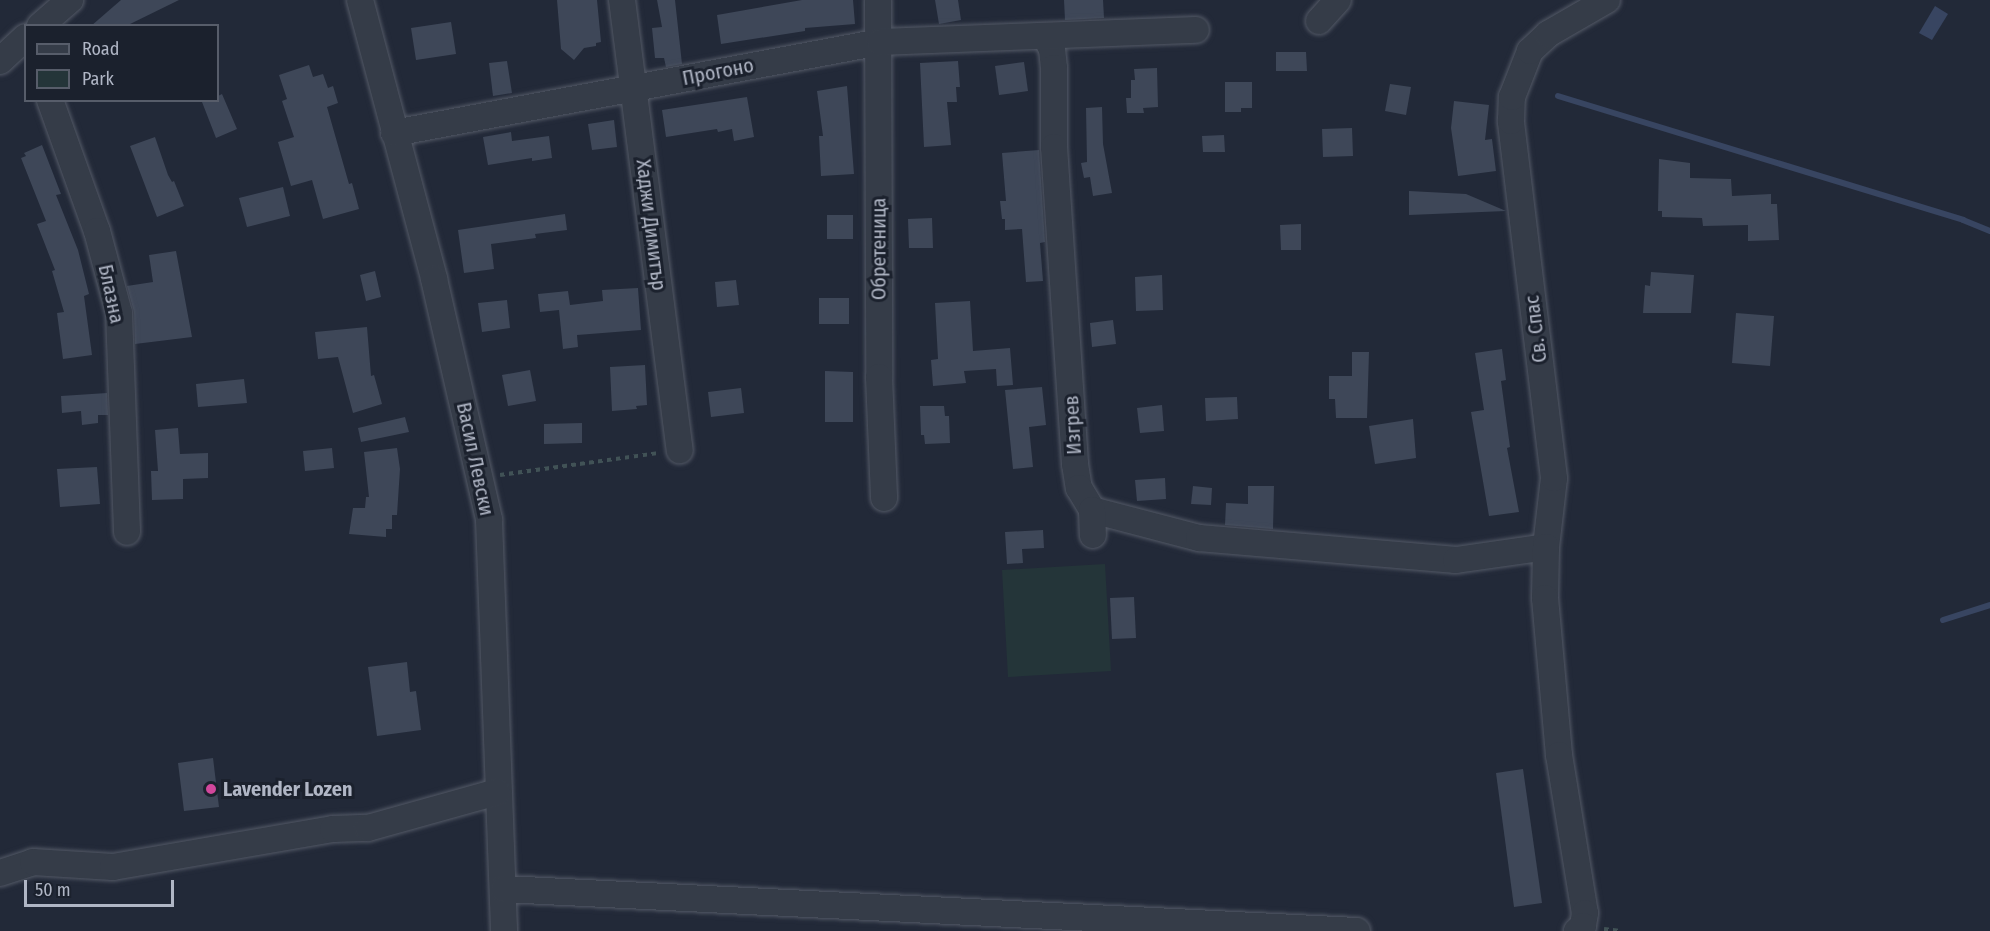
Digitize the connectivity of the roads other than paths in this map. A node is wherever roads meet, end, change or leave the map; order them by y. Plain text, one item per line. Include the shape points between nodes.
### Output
1 (70, 0) edge
2 (360, 0) edge
3 (622, 0) edge
4 (878, 0) edge
5 (1338, 0) edge
6 (1607, 0) edge
7 (1319, 21) dead end
8 (43, 24) edge
9 (1196, 30) dead end
10 (1045, 36) junction
11 (24, 41) edge
12 (880, 42) junction
13 (0, 61) edge
14 (633, 88) junction
15 (51, 102) edge
16 (394, 133) junction
17 (680, 450) road end
18 (884, 498) dead end
19 (1092, 510) junction
20 (127, 532) dead end
21 (1093, 536) dead end
22 (1546, 547) junction
23 (497, 792) junction
24 (0, 873) edge
25 (504, 889) junction
26 (504, 931) edge
27 (1357, 931) edge
28 (1577, 931) edge

1 - 8 street
2 - 16 street, Васил Левски
3 - 14 street, Хаджи Димитър
4 - 12 street, Обретеница
5 - 7 street
6 - 22 street, Св. Спас via 1548,34 1530,51 1512,97 1510,121 1554,478
9 - 10 street, Прогоно
10 - 12 street, Прогоно
10 - 19 street, Изгрев via 1052,49 1054,68 1054,147 1075,464 1079,488
11 - 13 street
12 - 14 street, Прогоно
12 - 18 street, Обретеница via 879,377
14 - 16 street, Прогоно
14 - 17 street, Хаджи Димитър
15 - 20 street, Блазна via 97,231 119,313
16 - 23 street, Васил Левски via 434,279 489,520
19 - 21 street
19 - 22 street via 1199,538 1391,555 1456,560
22 - 28 street, Св. Спас via 1545,598 1559,755 1585,913 1583,926
23 - 24 street via 368,828 333,829 113,867 33,862
23 - 25 street, Васил Левски
25 - 26 street, Васил Левски
25 - 27 street

